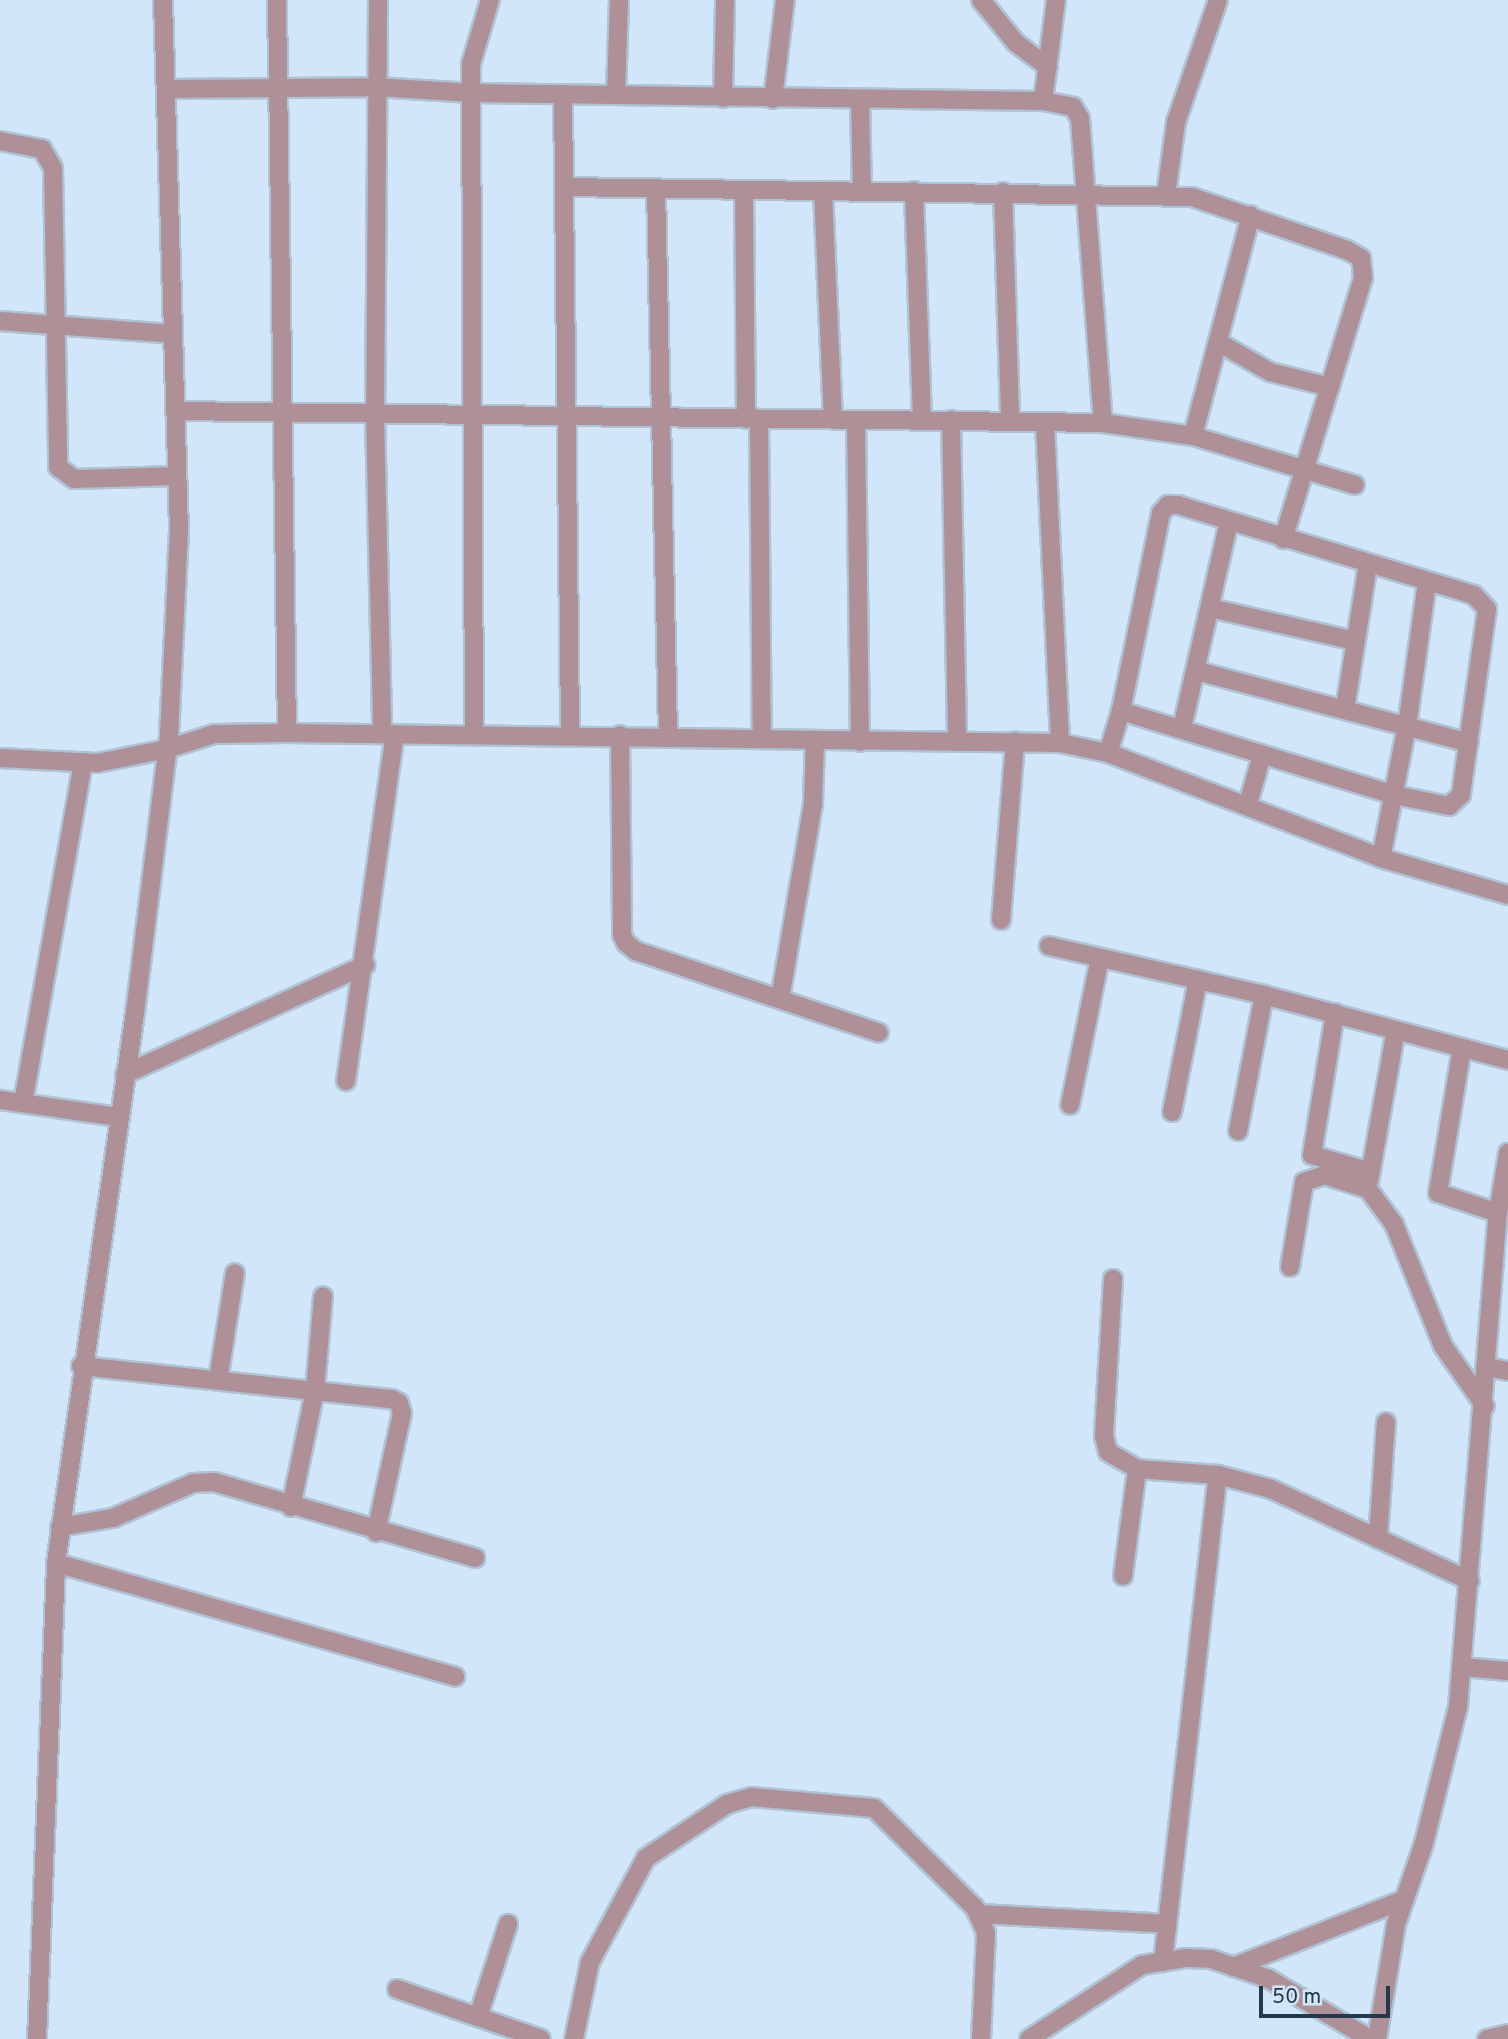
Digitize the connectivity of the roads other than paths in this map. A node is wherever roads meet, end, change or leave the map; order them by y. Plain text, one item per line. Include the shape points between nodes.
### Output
1 (163, 0) edge
2 (277, 0) edge
3 (378, 0) edge
4 (490, 0) edge
5 (619, 0) edge
6 (725, 0) edge
7 (785, 0) edge
8 (981, 0) edge
9 (1056, 0) edge
10 (1218, 0) edge
11 (1048, 67) junction
12 (376, 87) junction
13 (167, 89) junction
14 (277, 89) junction
15 (471, 93) junction
16 (563, 94) junction
17 (616, 95) junction
18 (723, 97) junction
19 (773, 99) junction
20 (860, 99) junction
21 (1043, 101) junction
22 (0, 141) edge
23 (565, 187) junction
24 (656, 189) junction
25 (744, 191) junction
26 (823, 191) junction
27 (862, 191) junction
28 (914, 191) junction
29 (1003, 192) junction
30 (1086, 192) junction
31 (1166, 195) junction
32 (1251, 215) junction
33 (0, 321) edge
34 (55, 327) junction
35 (173, 334) junction
36 (1218, 341) junction
37 (1330, 387) junction
38 (175, 411) junction
39 (282, 412) junction
40 (375, 414) junction
41 (471, 415) junction
42 (570, 416) junction
43 (658, 418) junction
44 (752, 419) junction
45 (833, 420) junction
46 (856, 420) junction
47 (922, 420) junction
48 (951, 421) junction
49 (1010, 421) junction
50 (1045, 423) junction
51 (1103, 424) junction
52 (1193, 436) junction
53 (1305, 470) junction
54 (177, 476) junction
55 (1355, 485) dead end
56 (1229, 521) junction
57 (1283, 539) junction
58 (1368, 564) junction
59 (1427, 581) junction
60 (1210, 608) junction
61 (1355, 641) junction
62 (1197, 671) junction
63 (1345, 709) junction
64 (1121, 711) junction
65 (1406, 726) junction
66 (1182, 728) junction
67 (287, 733) junction
68 (388, 734) junction
69 (474, 735) junction
70 (570, 735) junction
71 (620, 735) junction
72 (668, 736) junction
73 (762, 739) junction
74 (815, 741) junction
75 (860, 742) junction
76 (957, 742) junction
77 (1015, 742) junction
78 (1060, 743) junction
79 (1469, 743) junction
80 (167, 749) junction
81 (1108, 752) junction
82 (1262, 755) junction
83 (0, 758) edge
84 (83, 762) junction
85 (1394, 795) junction
86 (1248, 804) junction
87 (1381, 858) junction
88 (1508, 895) edge
89 (1001, 920) dead end
90 (1049, 946) dead end
91 (1100, 958) junction
92 (365, 965) junction
93 (1198, 980) junction
94 (1264, 995) junction
95 (780, 999) junction
96 (1335, 1013) junction
97 (1396, 1030) junction
98 (879, 1033) dead end
99 (1462, 1048) junction
100 (1508, 1060) edge
101 (125, 1074) junction
102 (346, 1081) dead end
103 (0, 1100) edge
104 (23, 1103) junction
105 (1070, 1105) dead end
106 (1172, 1112) dead end
107 (118, 1117) junction
108 (1238, 1131) dead end
109 (1508, 1153) edge
110 (1370, 1180) junction
111 (1499, 1213) junction
112 (1290, 1267) dead end
113 (235, 1273) dead end
114 (1113, 1279) dead end
115 (323, 1296) dead end
116 (81, 1366) junction
117 (1487, 1367) junction
118 (1508, 1371) edge
119 (218, 1380) junction
120 (315, 1390) junction
121 (1485, 1406) junction
122 (1386, 1422) dead end
123 (1137, 1469) junction
124 (1218, 1475) junction
125 (292, 1507) junction
126 (60, 1527) junction
127 (376, 1532) junction
128 (1378, 1538) junction
129 (475, 1558) dead end
130 (55, 1563) junction
131 (1123, 1576) dead end
132 (1470, 1581) junction
133 (1463, 1667) junction
134 (1508, 1671) edge
135 (455, 1677) dead end
136 (1403, 1900) junction
137 (979, 1914) junction
138 (508, 1924) dead end
139 (1167, 1924) junction
140 (1163, 1962) junction
141 (1233, 1967) junction
142 (397, 1989) dead end
143 (478, 2017) junction
144 (1508, 2034) edge
145 (37, 2039) edge
146 (541, 2039) edge
147 (574, 2039) edge
148 (981, 2039) edge
149 (1029, 2039) edge
150 (1370, 2039) edge
151 (1377, 2039) edge
152 (1487, 2039) edge

1 - 13 street
2 - 14 street
3 - 12 street
4 - 15 street via 475,42
5 - 17 street
6 - 18 street
7 - 19 street
8 - 11 street via 1016,43
9 - 11 street
10 - 31 street via 1176,122
11 - 21 street
12 - 14 street
12 - 15 street
12 - 40 street
13 - 14 street
13 - 35 street
14 - 39 street
15 - 16 street
15 - 41 street
16 - 17 street
16 - 23 street
17 - 18 street
18 - 19 street
19 - 20 street
20 - 21 street
20 - 27 street
21 - 30 street via 1073,107 1080,118
22 - 34 street via 42,149 51,158 56,187
23 - 24 street
23 - 42 street
24 - 25 street
24 - 43 street
25 - 26 street
25 - 44 street
26 - 27 street
26 - 45 street
27 - 28 street
28 - 29 street
28 - 47 street
29 - 30 street
29 - 49 street
30 - 31 street
30 - 51 street
31 - 32 street via 1211,201
32 - 36 street
32 - 37 street via 1347,250 1365,266
33 - 34 street
34 - 35 street
34 - 54 street via 56,457 64,475 86,480
35 - 38 street
36 - 37 street via 1270,372
36 - 52 street
37 - 53 street
38 - 39 street
38 - 54 street
39 - 40 street
39 - 67 street
40 - 41 street
40 - 68 street
41 - 42 street
41 - 69 street
42 - 43 street
42 - 70 street
43 - 44 street
43 - 72 street
44 - 45 street
44 - 73 street
45 - 46 street
46 - 47 street
46 - 75 street
47 - 48 street
48 - 49 street
48 - 76 street
49 - 50 street
50 - 51 street
50 - 78 street
51 - 52 street
52 - 53 street
53 - 55 street
53 - 57 street
54 - 80 street via 179,530
56 - 57 street
56 - 60 street
56 - 64 street via 1178,505 1168,505 1161,513
57 - 58 street
58 - 59 street
58 - 61 street
59 - 65 street
59 - 79 street via 1474,595 1487,609
60 - 61 street
60 - 62 street
61 - 63 street
62 - 63 street
62 - 66 street
63 - 65 street
64 - 66 street
64 - 81 street
65 - 79 street
65 - 85 street
66 - 82 street
67 - 68 street
67 - 80 street via 214,734
68 - 69 street
68 - 92 street
69 - 70 street
70 - 71 street
71 - 72 street
71 - 95 street via 622,935 626,943 636,951
72 - 73 street
73 - 74 street
74 - 75 street
74 - 95 street via 813,803
75 - 76 street
76 - 77 street
77 - 78 street
77 - 89 street
78 - 81 street
79 - 85 street via 1456,803 1438,806
80 - 84 street
80 - 101 street
81 - 86 street
82 - 85 street
82 - 86 street
83 - 84 street
84 - 104 street
85 - 87 street
86 - 87 street
87 - 88 street
90 - 91 street
91 - 93 street
91 - 105 street
92 - 101 street
92 - 102 street
93 - 94 street
93 - 106 street
94 - 96 street
94 - 108 street
95 - 98 street
96 - 97 street
96 - 110 street via 1310,1149 1318,1160
97 - 99 street
97 - 110 street
99 - 100 street
99 - 111 street via 1438,1193
101 - 107 street
103 - 104 street
104 - 107 street
107 - 116 street
109 - 111 street
110 - 112 street via 1324,1175 1304,1182
110 - 121 street via 1394,1224 1443,1346
111 - 117 street
113 - 119 street
114 - 123 street via 1104,1436 1108,1452
115 - 120 street
116 - 119 street
116 - 126 street
117 - 118 street
117 - 121 street
119 - 120 street
120 - 125 street
120 - 127 street via 399,1403 401,1413
121 - 132 street
122 - 128 street
123 - 124 street
123 - 131 street
124 - 128 street via 1271,1489
124 - 139 street
125 - 126 street via 240,1487 193,1483 113,1518
125 - 127 street
126 - 130 street
127 - 129 street
128 - 132 street
130 - 135 street
130 - 145 street
132 - 133 street
133 - 134 street
133 - 136 street via 1450,1745
136 - 141 street
136 - 151 street
137 - 139 street
137 - 147 street via 874,1808 739,1800 660,1847 636,1872 590,1962
137 - 148 street via 986,1933
138 - 143 street
139 - 140 street
140 - 141 street via 1211,1959
140 - 149 street via 1142,1965 1119,1977
141 - 150 street via 1269,1979
142 - 143 street
143 - 146 street
144 - 152 street

